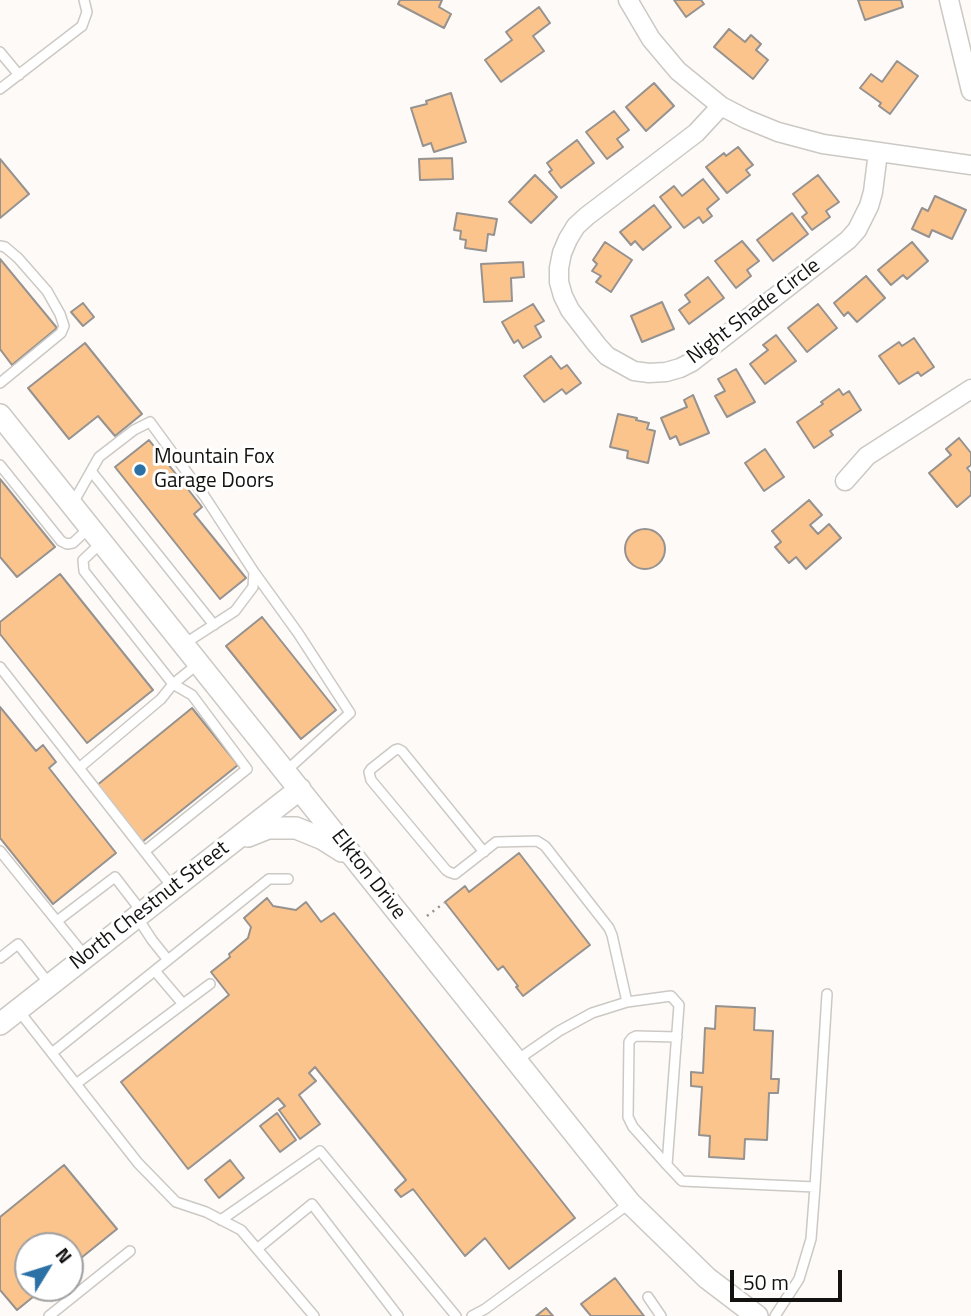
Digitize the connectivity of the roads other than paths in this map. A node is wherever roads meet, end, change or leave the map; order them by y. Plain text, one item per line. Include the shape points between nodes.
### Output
1 (84, 0) edge
2 (628, 0) edge
3 (949, 0) edge
4 (0, 52) edge
5 (19, 75) junction
6 (0, 89) edge
7 (971, 90) edge
8 (722, 106) junction
9 (878, 152) junction
10 (971, 165) edge
11 (0, 246) edge
12 (0, 383) edge
13 (969, 393) edge
14 (0, 415) edge
15 (0, 465) edge
16 (91, 471) junction
17 (845, 481) dead end
18 (72, 505) junction
19 (96, 535) junction
20 (254, 572) junction
21 (214, 625) junction
22 (184, 644) junction
23 (199, 663) junction
24 (0, 667) edge
25 (173, 684) junction
26 (79, 768) junction
27 (286, 772) junction
28 (300, 789) junction
29 (0, 851) edge
30 (145, 851) junction
31 (219, 852) junction
32 (484, 852) junction
33 (365, 871) junction
34 (288, 879) dead end
35 (173, 888) junction
36 (140, 915) junction
37 (57, 921) junction
38 (85, 957) junction
39 (0, 958) edge
40 (168, 960) junction
41 (155, 971) junction
42 (210, 984) dead end
43 (50, 985) junction
44 (827, 993) dead end
45 (627, 1002) junction
46 (183, 1004) junction
47 (18, 1010) junction
48 (0, 1024) edge
49 (677, 1037) junction
50 (52, 1053) junction
51 (516, 1060) junction
52 (76, 1084) junction
53 (667, 1165) junction
54 (815, 1187) junction
55 (630, 1203) junction
56 (221, 1220) junction
57 (257, 1249) junction
58 (130, 1251) dead end
59 (648, 1297) dead end
60 (49, 1316) edge
61 (314, 1316) edge
62 (398, 1316) edge
63 (456, 1316) edge
64 (472, 1316) edge
65 (662, 1316) edge
66 (757, 1316) edge
67 (775, 1316) edge

1 - 5 lane via 87,12 82,26
2 - 8 street via 651,39 678,71
3 - 7 street
4 - 5 lane
5 - 6 lane
8 - 9 street via 778,132
8 - 9 street, Night Shade Circle via 696,133 586,216 562,253 559,282 570,310 607,356 634,371 666,372 692,362 848,240 869,206
9 - 10 street
11 - 12 lane via 18,258 47,291 64,326
13 - 17 street via 867,456
14 - 18 street, Elkton Drive
15 - 19 lane via 61,541 67,544
16 - 18 lane
16 - 20 lane via 99,457 150,422
16 - 21 lane
18 - 19 street, Elkton Drive
19 - 22 street, Elkton Drive
19 - 25 lane via 83,560 84,571
20 - 21 lane via 253,587 235,611
20 - 27 lane via 350,713
21 - 22 lane
22 - 23 street, Elkton Drive
23 - 25 lane
23 - 27 street, Elkton Drive
24 - 26 lane
25 - 26 lane
25 - 30 lane via 192,695 247,769
26 - 30 lane
27 - 28 street, Elkton Drive
28 - 31 street, North Chestnut Street
28 - 33 street, Elkton Drive
29 - 37 lane
30 - 35 lane
31 - 33 street via 268,828 296,828 337,847
31 - 35 street, North Chestnut Street
32 - 32 lane via 455,874 446,870 369,776 371,769 395,750 402,751
32 - 45 lane via 502,841 537,841 545,846 612,935
33 - 51 street, Elkton Drive
34 - 40 lane via 264,883
35 - 36 street, North Chestnut Street
36 - 37 lane via 116,877
36 - 38 street, North Chestnut Street
36 - 40 lane
37 - 38 lane
38 - 43 street, North Chestnut Street
39 - 43 lane via 18,944
40 - 41 lane
41 - 46 lane
41 - 50 lane
42 - 46 lane
43 - 47 street, North Chestnut Street
44 - 54 lane
45 - 49 lane via 671,996 679,1005
45 - 51 lane via 592,1013
46 - 52 lane
47 - 48 street, North Chestnut Street
47 - 50 lane
49 - 53 lane
49 - 53 lane via 636,1036 629,1042 628,1117
50 - 52 lane
51 - 55 street, Elkton Drive
52 - 56 lane via 138,1163 176,1202
53 - 54 lane via 682,1181
54 - 67 lane via 811,1239 799,1279
55 - 64 lane
55 - 66 street, Elkton Drive via 708,1278
56 - 57 lane via 241,1230
56 - 63 lane via 320,1151
57 - 61 lane
57 - 62 lane via 312,1204
58 - 60 lane
59 - 65 lane

